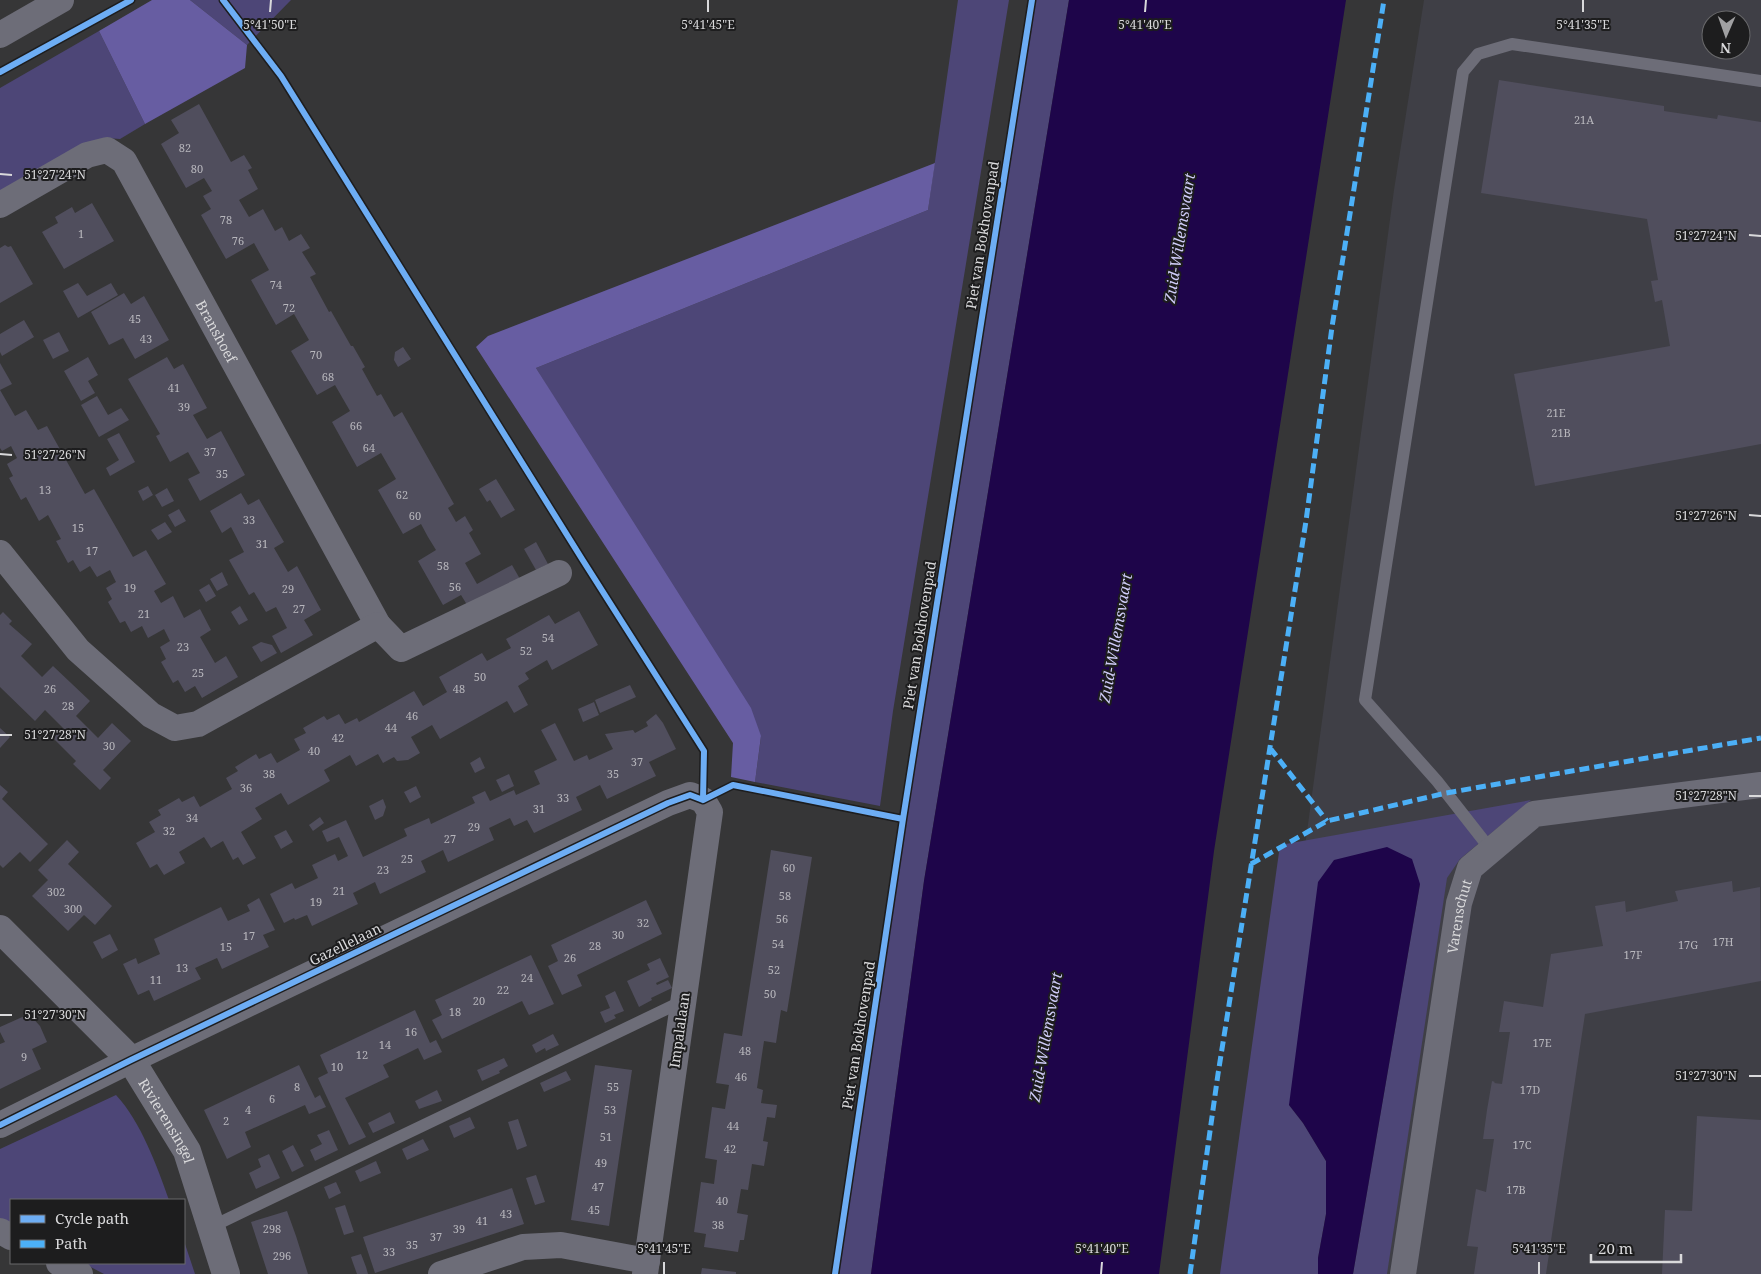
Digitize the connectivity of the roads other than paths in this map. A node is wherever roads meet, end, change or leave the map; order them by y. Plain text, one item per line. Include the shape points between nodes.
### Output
1 (61, 0) edge
2 (0, 35) edge
3 (1761, 81) edge
4 (0, 205) edge
5 (0, 553) edge
6 (559, 573) dead end
7 (378, 625) junction
8 (1761, 785) edge
9 (703, 800) joint
10 (1491, 850) junction
11 (0, 930) edge
12 (683, 1000) junction
13 (131, 1060) junction
14 (0, 1125) edge
15 (211, 1227) junction
16 (61, 1264) edge
17 (646, 1268) edge
18 (80, 1274) edge
19 (226, 1274) edge
20 (441, 1274) edge
21 (1403, 1274) edge

1 - 2 street
3 - 10 lane via 1512,44 1478,54 1463,72 1364,700 1437,781
4 - 7 street, Branshoef via 87,155 107,150 124,160
5 - 7 street via 78,650 150,715 175,728 198,724
6 - 7 street, Branshoef via 401,649
8 - 10 street, Varenschut via 1534,814
9 - 12 street, Impalalaan via 710,812
9 - 13 street, Gazellelaan via 690,795 668,803
10 - 21 street, Varenschut via 1470,868 1459,902
11 - 13 street, Rivierensingel
12 - 15 lane
12 - 17 street, Impalalaan
13 - 14 street, Gazellelaan
13 - 15 street, Rivierensingel via 187,1151
15 - 19 street, Rivierensingel
16 - 18 street
17 - 20 street, Impalalaan via 561,1245 523,1247

